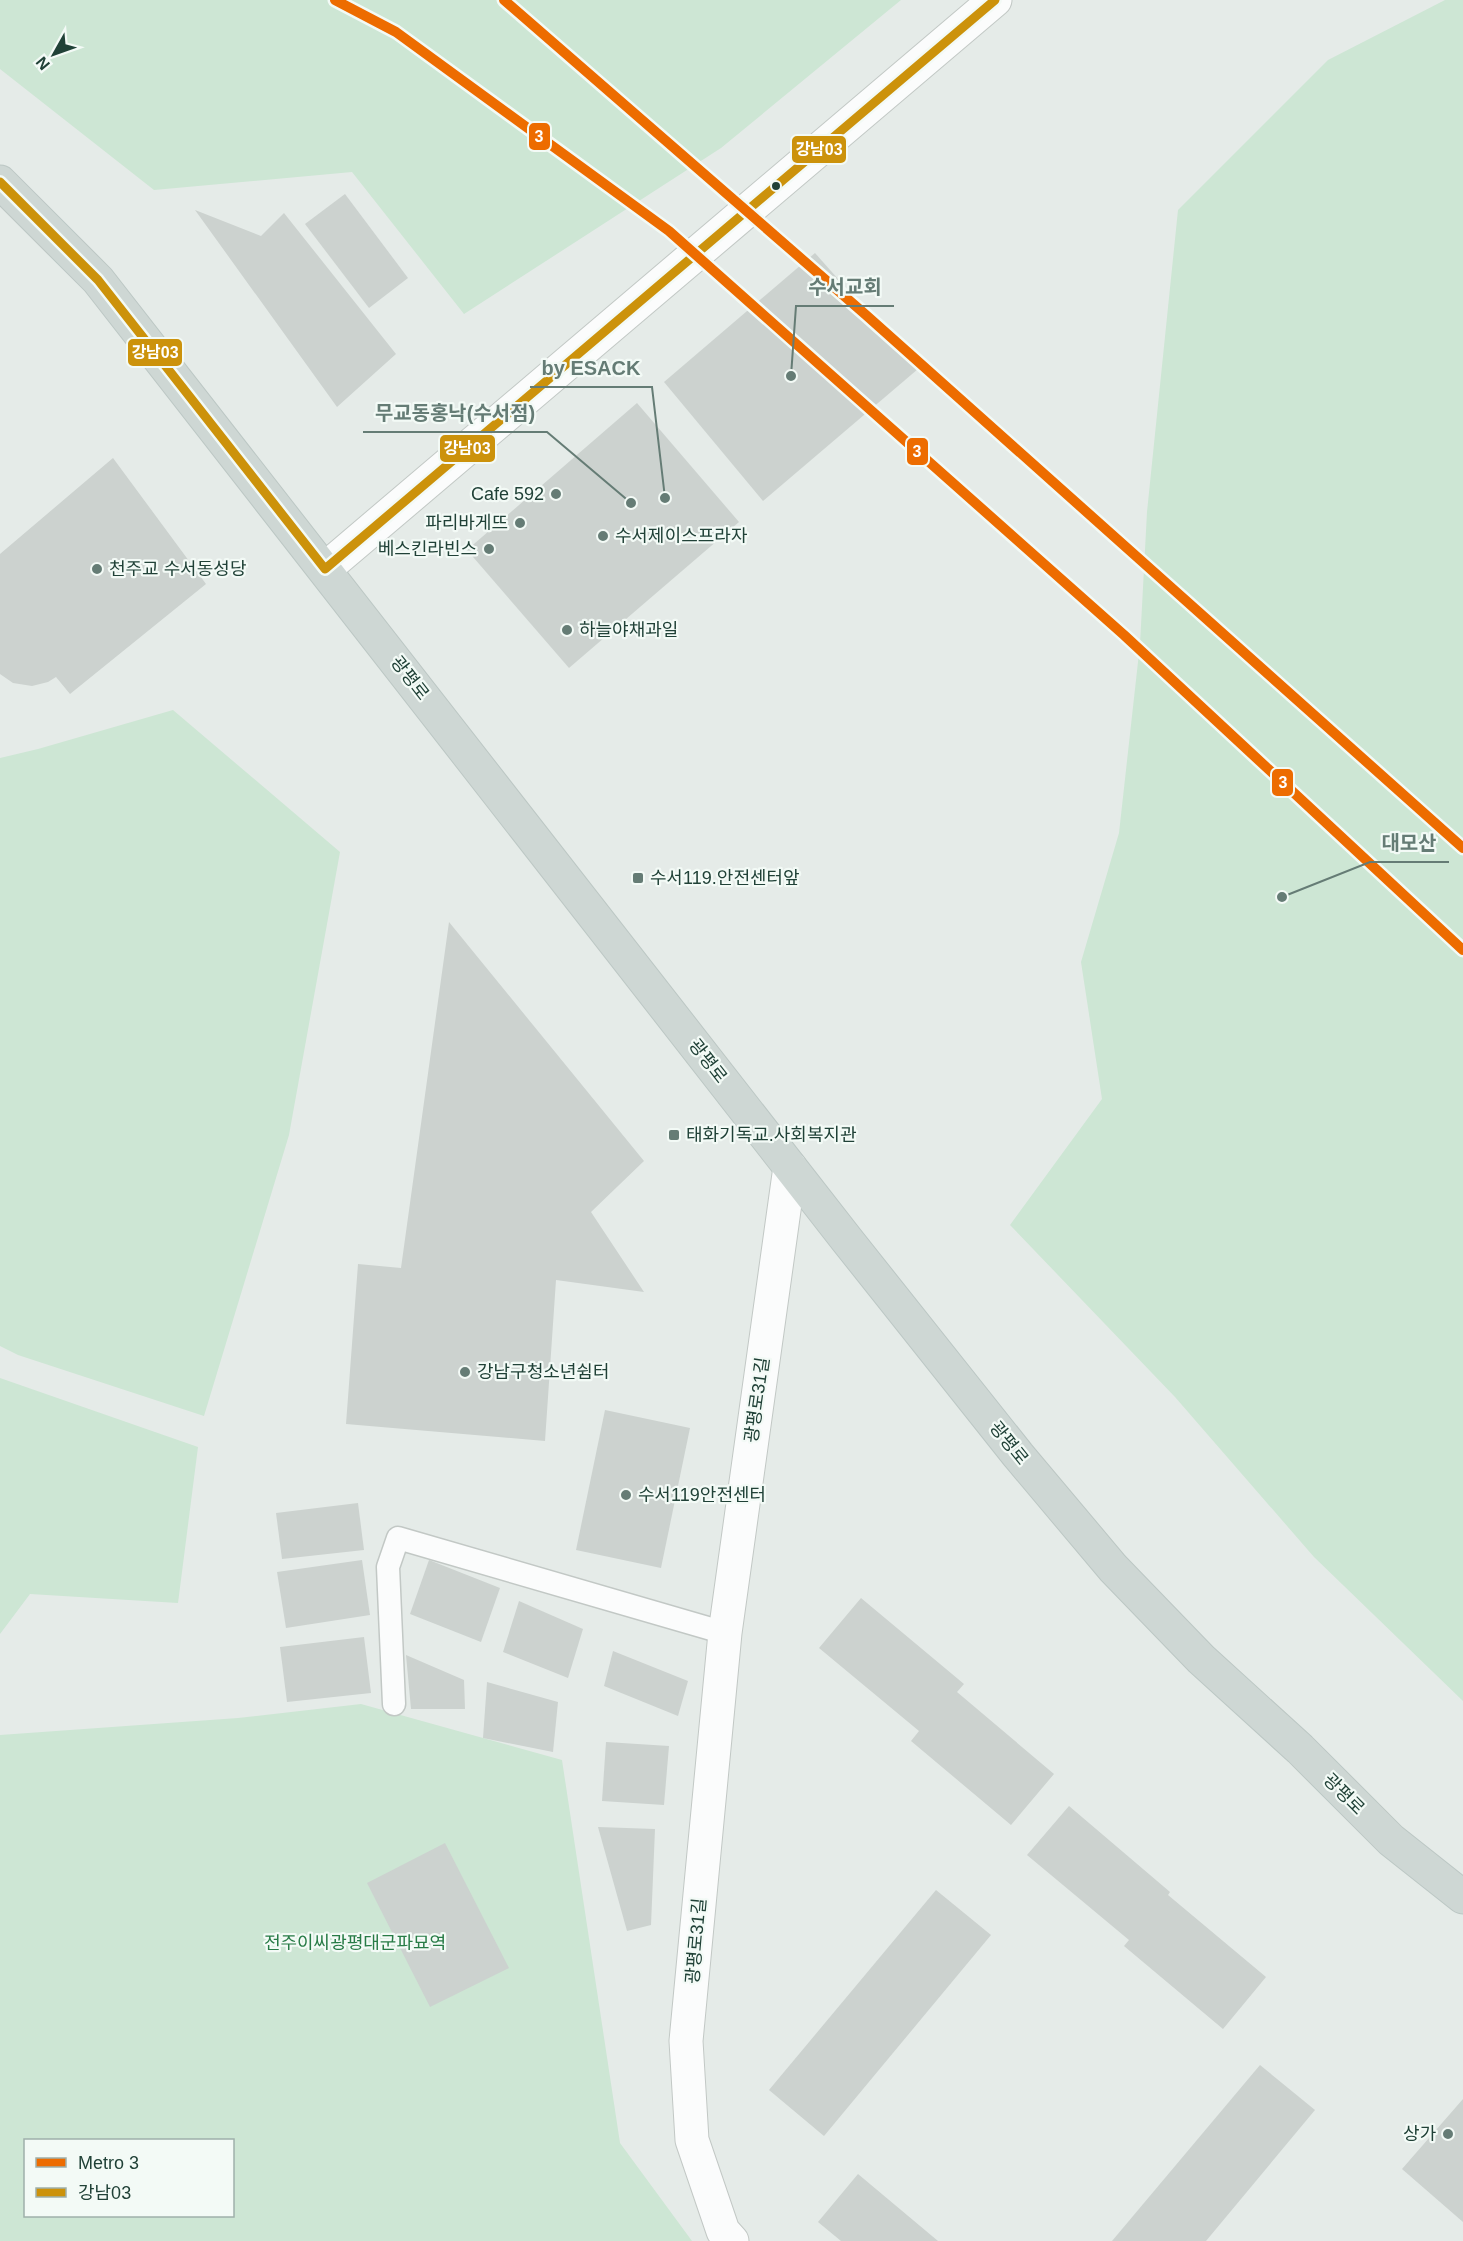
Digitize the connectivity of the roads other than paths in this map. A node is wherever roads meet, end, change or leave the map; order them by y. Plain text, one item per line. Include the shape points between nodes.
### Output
1 (995, 0) edge
2 (2, 189) edge
3 (326, 569) junction
4 (790, 1167) junction
5 (724, 1633) junction
6 (394, 1704) dead end
7 (1463, 1897) edge
8 (732, 2241) edge

1 - 3 street
2 - 3 main road, 광평로 via 98,280
3 - 4 main road, 광평로
4 - 5 street, 광평로31길
4 - 7 main road, 광평로 via 1018,1455 1113,1568 1201,1659 1300,1749 1391,1840
5 - 6 lane via 398,1538 388,1567
5 - 8 street, 광평로31길 via 686,2041 692,2140 723,2230

